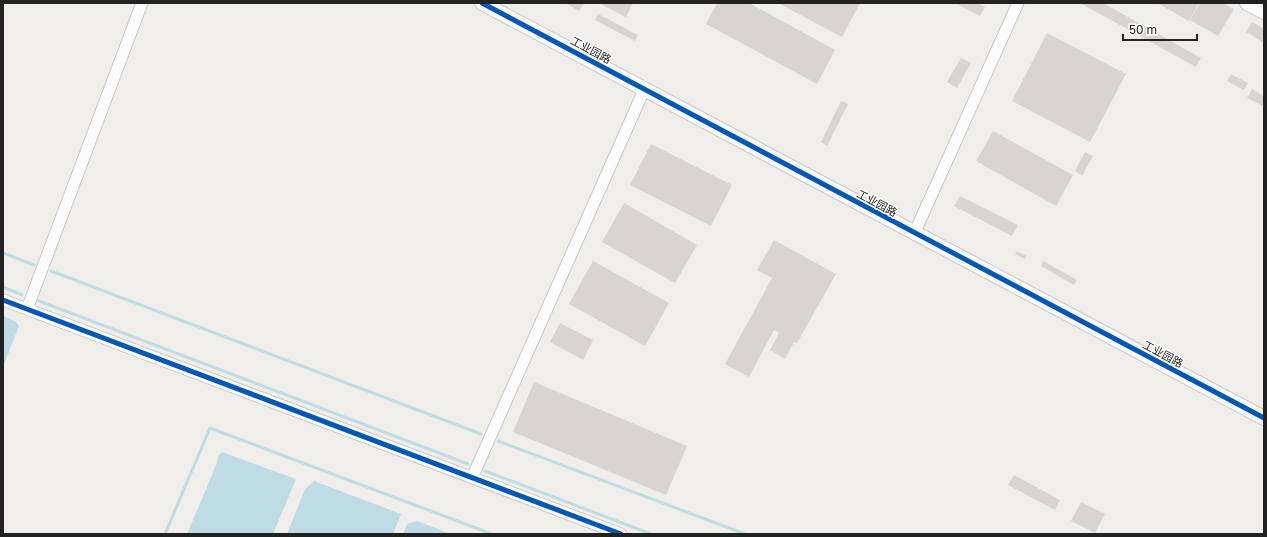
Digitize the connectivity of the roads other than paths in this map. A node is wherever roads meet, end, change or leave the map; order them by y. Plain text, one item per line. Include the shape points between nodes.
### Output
1 (142, 3) edge
2 (482, 3) edge
3 (1018, 3) edge
4 (1247, 3) edge
5 (1264, 12) edge
6 (644, 90) junction
7 (914, 234) junction
8 (3, 300) edge
9 (27, 309) junction
10 (1264, 418) edge
11 (472, 478) junction
12 (621, 534) edge

1 - 9 street
2 - 6 street, 工业园路
3 - 7 street
4 - 5 street
6 - 7 street, 工业园路
6 - 11 street
7 - 10 street, 工业园路
8 - 9 street
9 - 11 street
11 - 12 street

